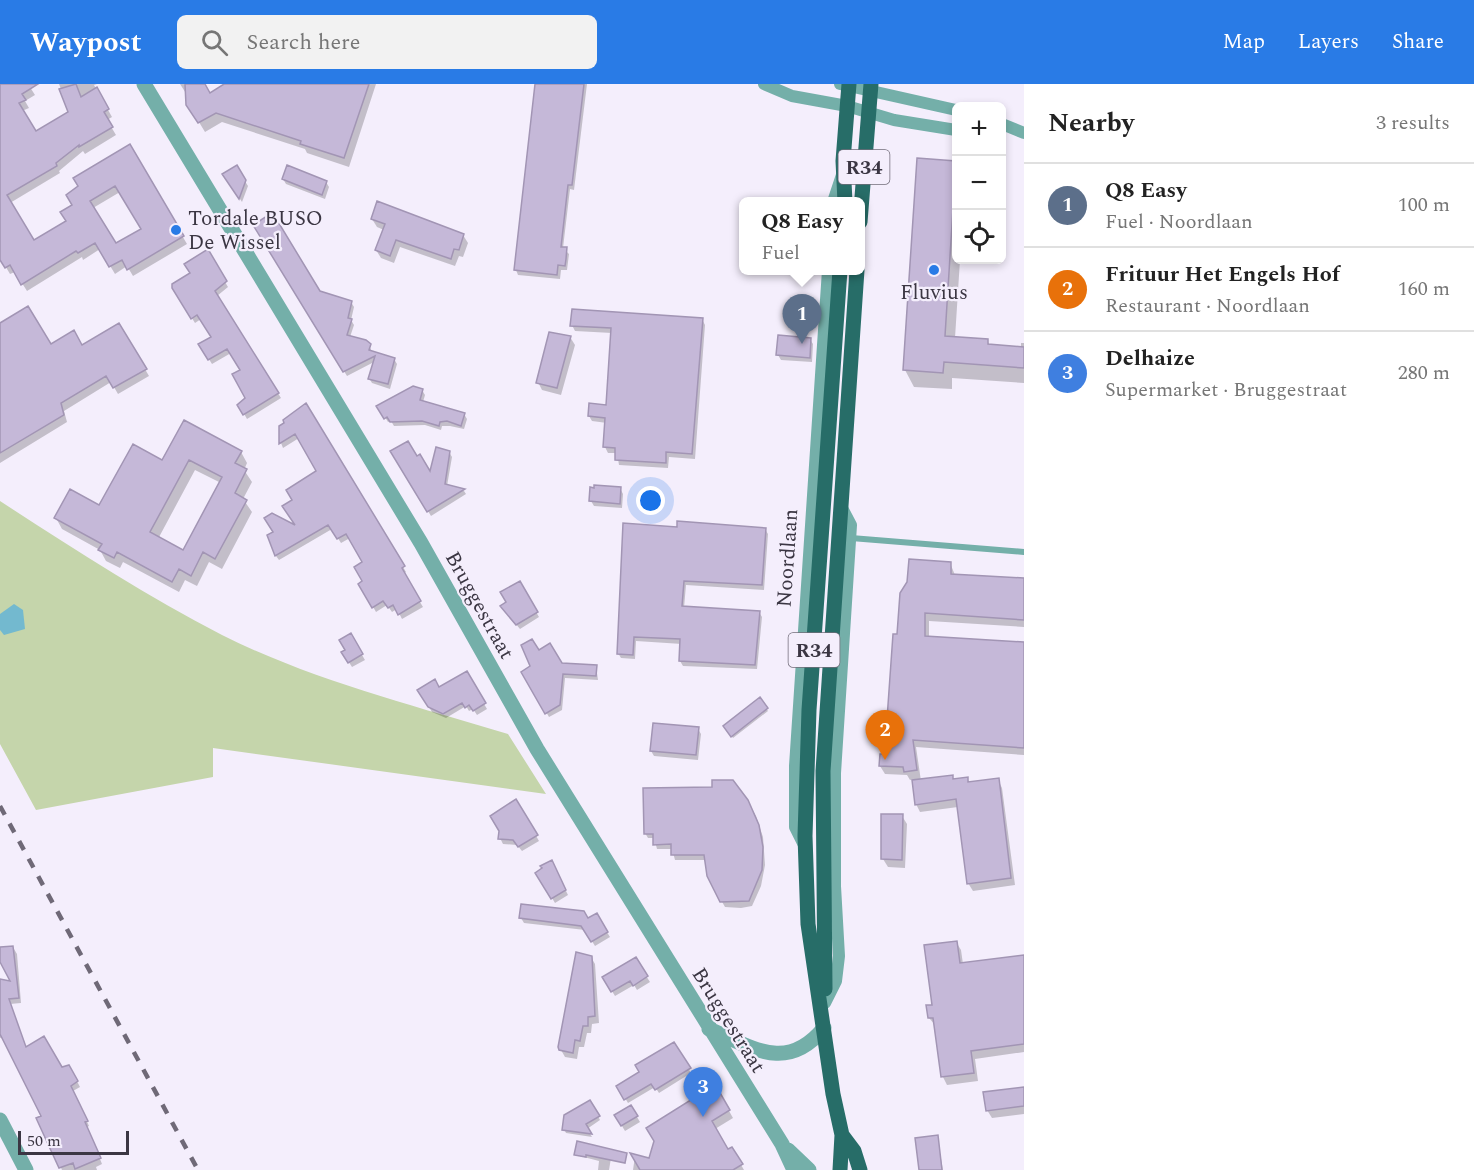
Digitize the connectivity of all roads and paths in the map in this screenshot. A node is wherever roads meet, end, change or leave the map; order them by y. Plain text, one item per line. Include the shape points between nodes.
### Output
1 (144, 84) edge
2 (765, 84) edge
3 (846, 85) edge
4 (871, 88) edge
5 (847, 106) junction
6 (952, 109) edge
7 (869, 113) junction
8 (1006, 126) edge
9 (952, 129) edge
10 (1024, 134) edge
11 (1006, 135) edge
12 (844, 171) junction
13 (834, 197) edge
14 (845, 197) edge
15 (863, 197) edge
16 (828, 275) edge
17 (840, 275) edge
18 (857, 275) edge
19 (841, 506) junction
20 (850, 538) junction
21 (1024, 552) edge
22 (805, 847) junction
23 (825, 1004) junction
24 (824, 1028) junction
25 (709, 1029) junction
26 (0, 1120) edge
27 (842, 1135) junction
28 (782, 1144) junction
29 (26, 1170) edge
30 (794, 1170) edge
31 (809, 1170) edge
32 (840, 1170) edge
33 (860, 1170) edge

1 - 25 street, Bruggestraat via 421,543 537,749
2 - 5 street via 792,96
3 - 4 street
3 - 5 main road, R34
4 - 6 street
4 - 7 main road, R34
5 - 7 street
5 - 12 main road, R34
7 - 9 street
7 - 15 main road, R34
8 - 10 street
10 - 11 street
12 - 13 street
12 - 14 main road, R34
16 - 22 street, Noordlaan via 795,766 795,827
17 - 22 main road, Noordlaan / R34 via 809,710
18 - 19 main road, Noordlaan / R34
19 - 20 street, Noordlaan via 851,525
19 - 23 main road, Noordlaan / R34 via 823,771
20 - 21 lane
20 - 23 street, Noordlaan via 835,773 838,956 836,981
22 - 24 main road, Noordlaan / R34 via 808,924
23 - 24 main road, Noordlaan / R34
24 - 25 street via 800,1050 782,1054 764,1052
24 - 27 main road, Noordlaan / R34
25 - 28 street, Bruggestraat
26 - 29 street
27 - 32 main road, Noordlaan / R34
27 - 33 main road, Noordlaan / R34 via 854,1150
28 - 30 street, Bruggestraat
28 - 31 street, Bruggestraat

